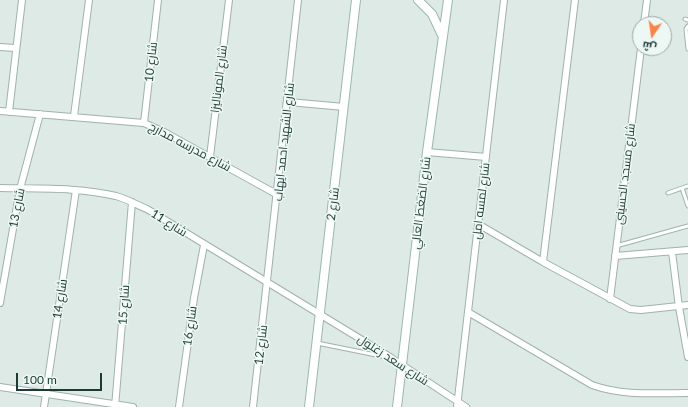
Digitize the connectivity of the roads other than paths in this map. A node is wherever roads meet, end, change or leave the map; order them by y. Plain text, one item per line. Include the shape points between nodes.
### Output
1 (22, 0) edge
2 (89, 0) edge
3 (158, 0) edge
4 (229, 0) edge
5 (298, 0) edge
6 (418, 0) edge
7 (448, 0) edge
8 (504, 0) edge
9 (575, 0) edge
10 (646, 0) edge
11 (357, 2) edge
12 (645, 16) edge
13 (688, 26) edge
14 (443, 40) junction
15 (0, 47) edge
16 (16, 48) junction
17 (688, 49) edge
18 (640, 56) edge
19 (288, 102) junction
20 (344, 107) junction
21 (0, 111) edge
22 (9, 112) junction
23 (40, 114) junction
24 (74, 116) junction
25 (144, 123) junction
26 (427, 152) junction
27 (210, 157) junction
28 (486, 157) junction
29 (688, 186) edge
30 (0, 188) edge
31 (20, 188) junction
32 (682, 188) junction
33 (76, 190) junction
34 (668, 193) dead end
35 (278, 195) junction
36 (132, 202) junction
37 (688, 206) edge
38 (478, 224) junction
39 (688, 226) edge
40 (204, 245) junction
41 (616, 246) junction
42 (688, 250) edge
43 (672, 252) junction
44 (615, 256) junction
45 (543, 262) junction
46 (268, 283) junction
47 (610, 299) junction
48 (0, 303) edge
49 (688, 305) edge
50 (679, 307) junction
51 (468, 312) junction
52 (320, 314) junction
53 (316, 343) junction
54 (390, 357) junction
55 (688, 357) edge
56 (401, 365) junction
57 (0, 387) edge
58 (46, 393) junction
59 (688, 393) edge
60 (457, 404) edge
61 (116, 406) edge
62 (44, 407) edge
63 (133, 407) edge
64 (179, 407) edge
65 (253, 407) edge
66 (309, 407) edge
67 (397, 407) edge
68 (466, 407) edge

1 - 16 street
2 - 24 street
3 - 25 street, شارع 10
4 - 27 street, شارع الموناليزا
5 - 19 street, شارع الشهيد احمد ايهاب
6 - 14 street via 438,22
7 - 14 street, شارع الضغط العالي
8 - 28 street, شارع لمسه امل
9 - 45 street
10 - 12 street
11 - 20 street, شارع 2
13 - 17 lane
14 - 26 street, شارع الضغط العالي
15 - 16 street
16 - 22 street
18 - 41 street, شارع مسجد الحسينى
19 - 20 street
19 - 35 street, شارع الشهيد احمد ايهاب
20 - 52 street, شارع 2
21 - 22 street, شارع مدرسه مدارج
22 - 23 street, شارع مدرسه مدارج
23 - 24 street, شارع مدرسه مدارج
23 - 31 street, شارع 13
24 - 25 street, شارع مدرسه مدارج
25 - 27 street, شارع مدرسه مدارج
26 - 28 street
26 - 56 street, شارع الضغط العالي
27 - 35 street, شارع مدرسه مدارج
28 - 38 street, شارع لمسه امل
29 - 32 lane
30 - 31 street, شارع 11
31 - 33 street, شارع 11
31 - 48 street, شارع 13
32 - 34 lane
32 - 37 lane
33 - 36 street, شارع 11 via 116,196
33 - 58 street, شارع 14
35 - 46 street, شارع الشهيد احمد ايهاب
36 - 40 street, شارع 11
36 - 61 street, شارع 15
38 - 45 street
38 - 51 street, شارع لمسه امل
39 - 41 lane
40 - 46 street, شارع 11
40 - 64 street, شارع 16
41 - 44 street, شارع مسجد الحسينى
42 - 43 street
43 - 44 street
43 - 50 street
44 - 47 street, شارع مسجد الحسينى
45 - 47 street
46 - 52 street, شارع 11
46 - 65 street, شارع 12
47 - 50 street via 630,309
49 - 50 street
50 - 55 street
51 - 59 street via 606,390 637,394
51 - 60 street, شارع لمسه امل
52 - 53 street, شارع 2
52 - 54 street, شارع سعد زغلول
53 - 54 lane
53 - 66 street, شارع 2
54 - 56 street, شارع سعد زغلول
56 - 60 street, شارع سعد زغلول
56 - 67 street, شارع الضغط العالي
57 - 58 street
58 - 61 street
58 - 62 street, شارع 14
60 - 68 street, شارع سعد زغلول
61 - 63 street

